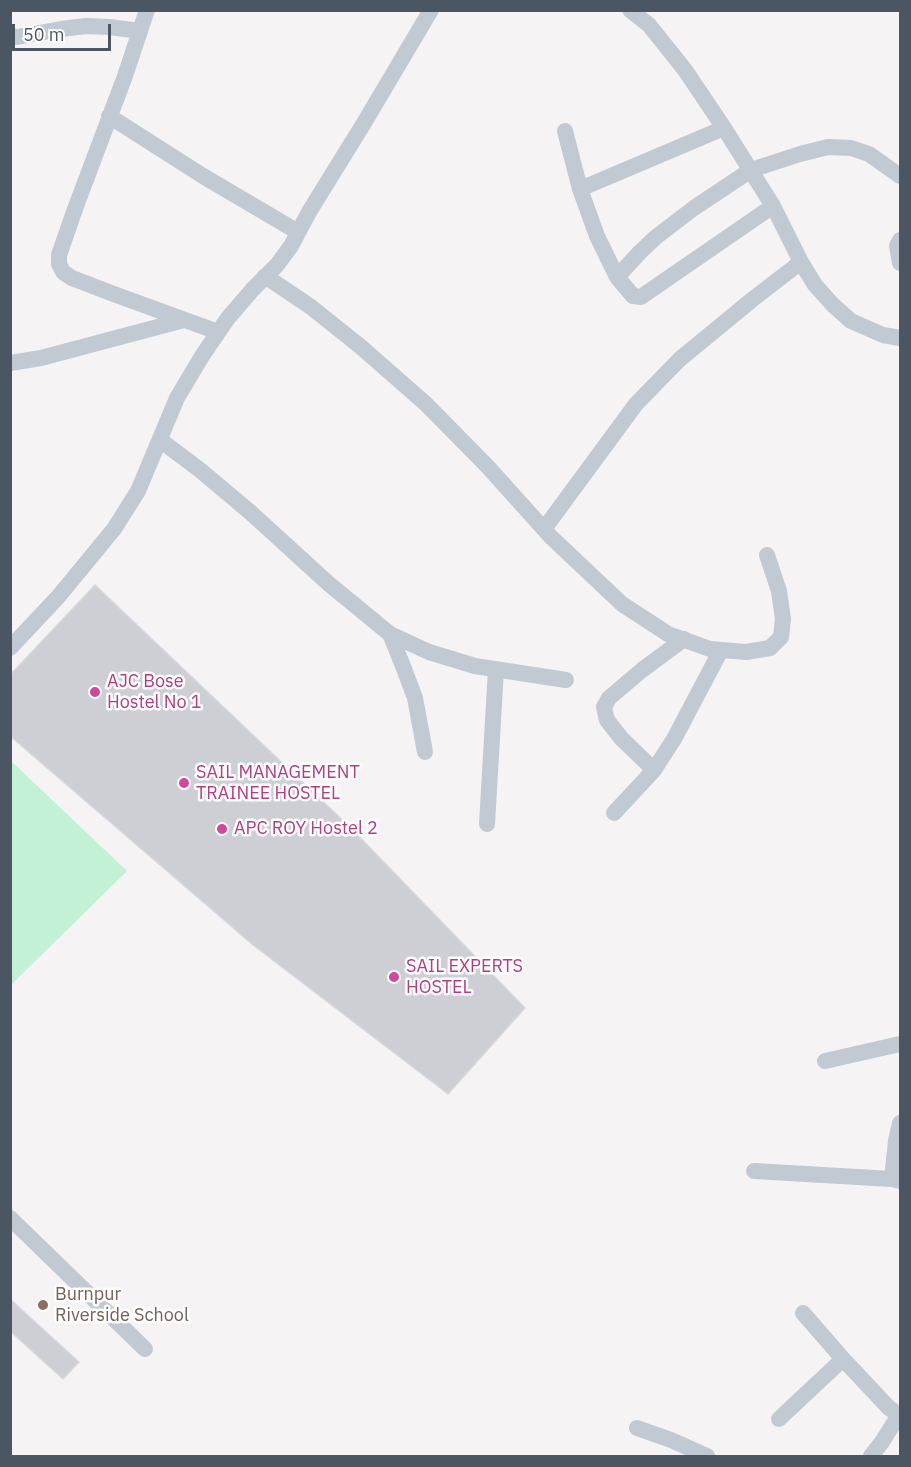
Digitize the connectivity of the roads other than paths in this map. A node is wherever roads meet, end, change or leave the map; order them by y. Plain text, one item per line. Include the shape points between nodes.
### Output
1 (147, 10) edge
2 (431, 10) edge
3 (630, 10) edge
4 (140, 31) junction
5 (10, 36) edge
6 (109, 116) junction
7 (724, 128) junction
8 (565, 131) dead end
9 (751, 170) junction
10 (900, 176) edge
11 (580, 189) junction
12 (773, 206) junction
13 (298, 232) junction
14 (900, 240) edge
15 (801, 262) junction
16 (900, 263) edge
17 (265, 276) junction
18 (617, 277) junction
19 (184, 320) junction
20 (218, 332) junction
21 (900, 338) edge
22 (10, 363) edge
23 (160, 440) junction
24 (544, 529) junction
25 (767, 555) dead end
26 (390, 634) junction
27 (684, 639) junction
28 (10, 648) edge
29 (721, 650) junction
30 (496, 669) junction
31 (566, 680) dead end
32 (425, 752) dead end
33 (654, 770) junction
34 (614, 813) dead end
35 (487, 824) dead end
36 (900, 1044) edge
37 (825, 1061) dead end
38 (900, 1124) edge
39 (754, 1171) dead end
40 (896, 1180) edge
41 (10, 1218) edge
42 (803, 1313) dead end
43 (145, 1349) dead end
44 (843, 1359) junction
45 (899, 1415) edge
46 (779, 1419) dead end
47 (637, 1428) dead end
48 (707, 1456) edge
49 (871, 1456) edge

1 - 4 street
2 - 13 street
3 - 7 street via 649,25 678,61
4 - 5 street via 86,26
4 - 6 street
6 - 13 street
6 - 19 street via 59,264 72,278
7 - 9 street
7 - 11 street
8 - 11 street
9 - 10 street via 828,147 869,154
9 - 12 street
9 - 18 street via 656,237
11 - 18 street
12 - 15 street
12 - 18 street via 641,297 630,294
13 - 17 street
14 - 16 street
15 - 21 street via 815,285 851,321
15 - 24 street via 702,340 643,396
17 - 20 street
17 - 24 street via 311,307 426,404
19 - 20 street
19 - 22 street
20 - 23 street via 177,398
23 - 26 street via 209,477
23 - 28 street via 138,491 114,529
24 - 27 street via 622,604 668,634
25 - 29 street via 779,591 781,637 770,648 746,652
26 - 30 street via 429,652
26 - 32 street via 415,698
27 - 29 street
27 - 33 street via 609,698 604,707 607,720 621,738
29 - 33 street
30 - 31 street
30 - 35 street
33 - 34 street
36 - 37 street
38 - 40 street
39 - 40 street
41 - 43 street
42 - 44 street
44 - 45 street
44 - 46 street
45 - 49 street
47 - 48 street

